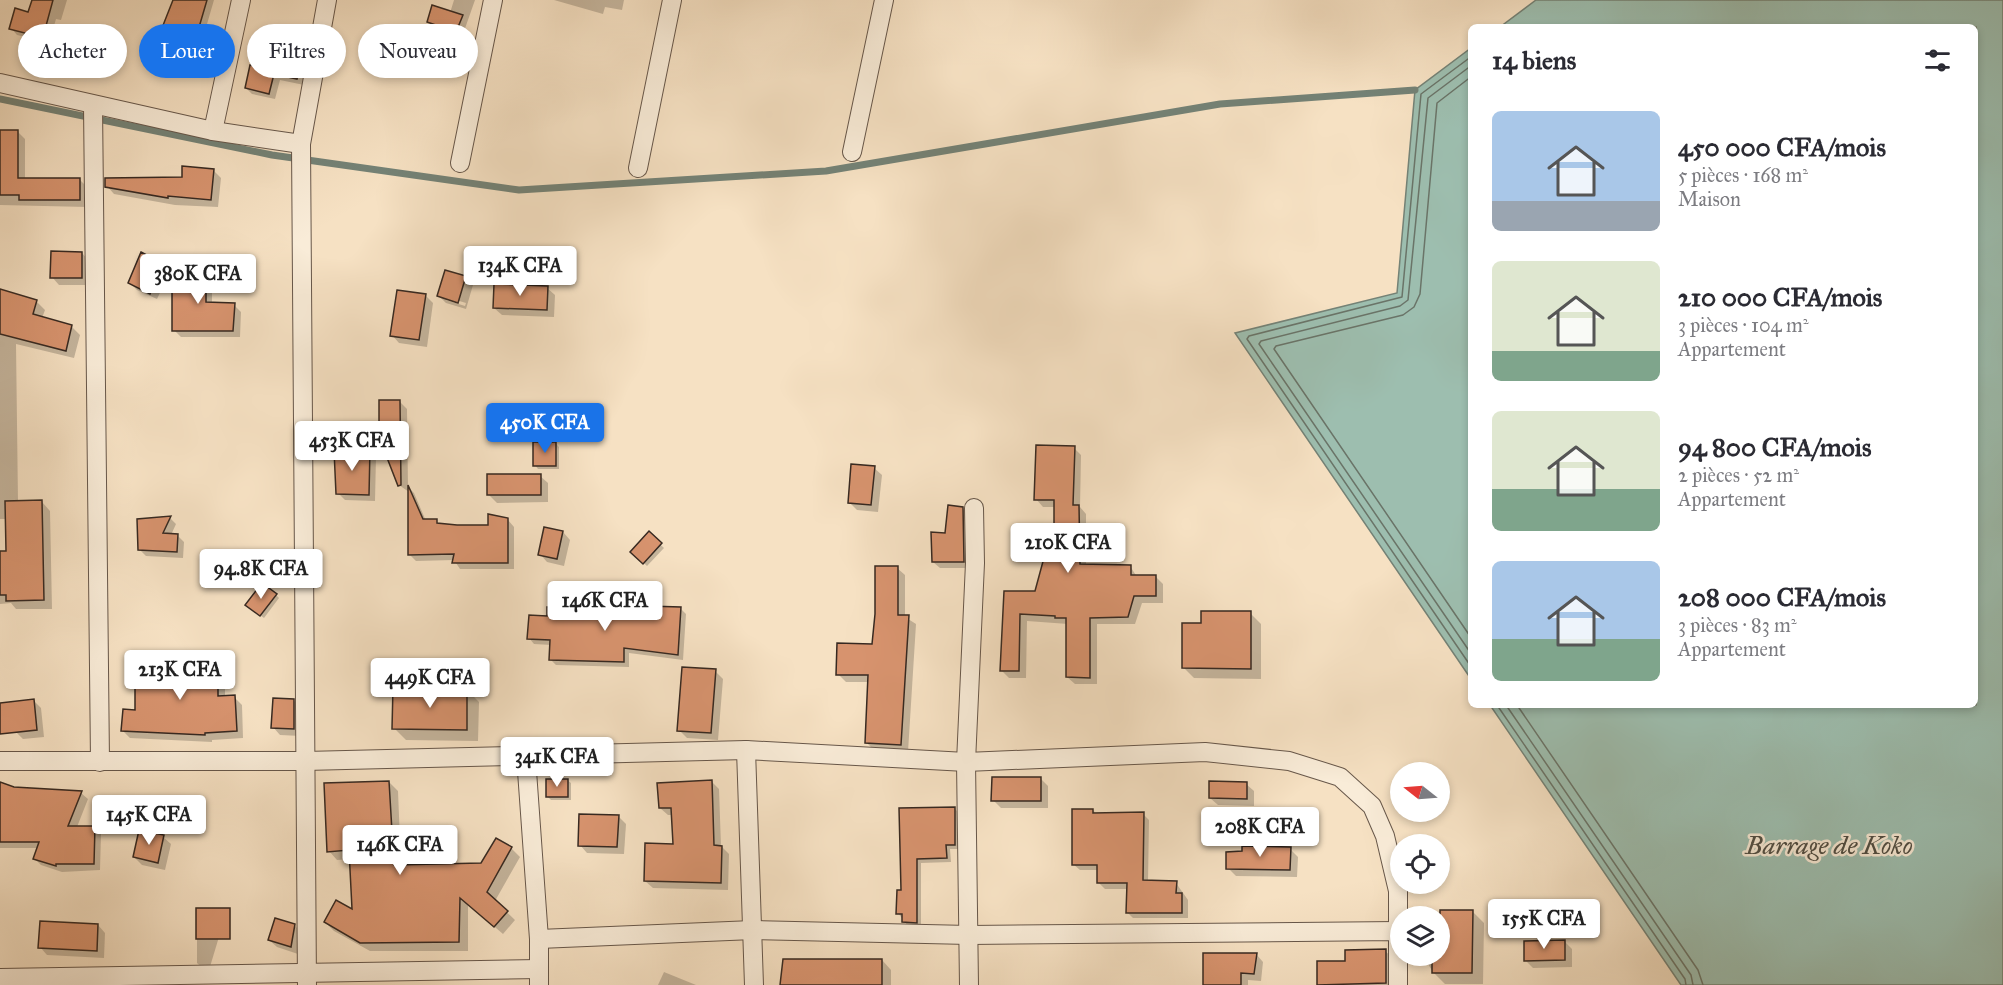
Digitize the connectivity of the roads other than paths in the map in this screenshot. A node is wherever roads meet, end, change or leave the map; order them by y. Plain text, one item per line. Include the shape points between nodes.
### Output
1 (241, 0) edge
2 (327, 0) edge
3 (493, 0) edge
4 (672, 0) edge
5 (884, 0) edge
6 (0, 83) edge
7 (93, 105) junction
8 (213, 131) junction
9 (301, 144) junction
10 (852, 152) dead end
11 (460, 163) dead end
12 (638, 168) dead end
13 (974, 507) dead end
14 (746, 750) junction
15 (526, 757) junction
16 (0, 761) edge
17 (305, 761) junction
18 (100, 762) junction
19 (966, 762) junction
20 (1398, 906) edge
21 (753, 930) junction
22 (1390, 931) edge
23 (969, 935) junction
24 (539, 939) junction
25 (1398, 966) edge
26 (539, 977) edge
27 (0, 978) edge
28 (307, 979) edge
29 (83, 981) edge
30 (754, 985) edge
31 (969, 985) edge
32 (1398, 985) edge

1 - 8 street
2 - 9 street
3 - 11 street
4 - 12 street
5 - 10 street
6 - 7 street
7 - 8 street
7 - 18 street
8 - 9 street
9 - 17 street
13 - 19 street
14 - 15 street
14 - 19 street
14 - 21 street
15 - 17 street
15 - 24 street
16 - 18 street
17 - 18 street
17 - 28 street
19 - 20 street via 1205,752 1289,761 1340,777 1372,806 1385,836
19 - 23 street
21 - 23 street
21 - 24 street
21 - 30 street
22 - 23 street
23 - 31 street
24 - 26 street
25 - 32 street
26 - 28 street
27 - 29 street
28 - 29 street

